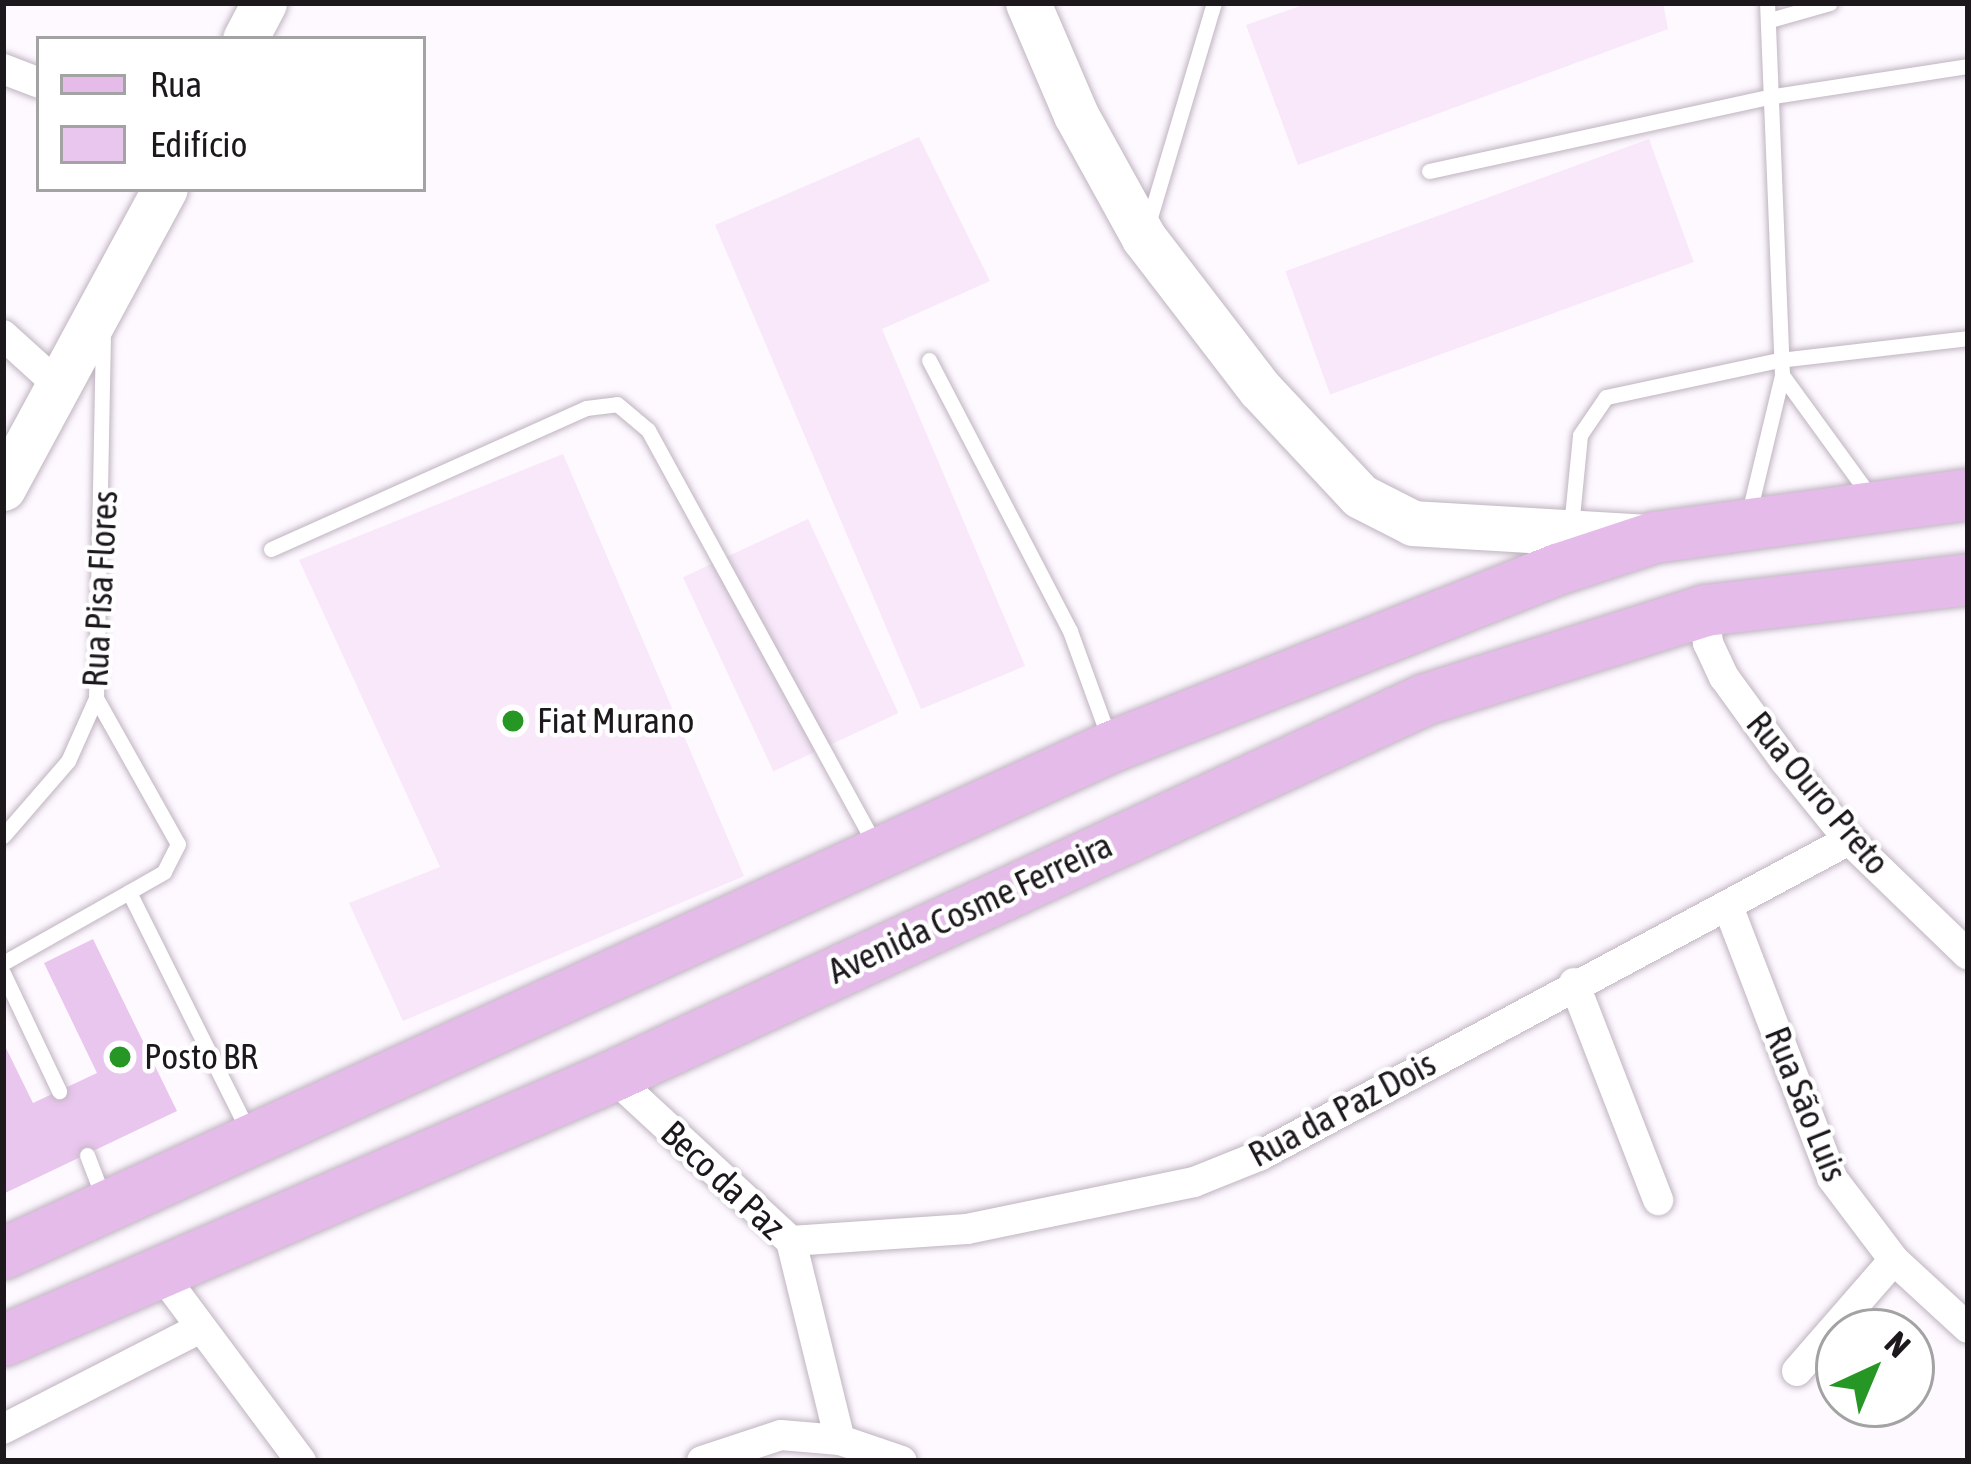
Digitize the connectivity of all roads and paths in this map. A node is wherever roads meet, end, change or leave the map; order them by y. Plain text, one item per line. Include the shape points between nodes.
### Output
1 (264, 3) edge
2 (1028, 3) edge
3 (1214, 3) edge
4 (1830, 3) edge
5 (1768, 12) edge
6 (247, 36) edge
7 (1968, 66) edge
8 (3, 69) edge
9 (36, 82) edge
10 (1774, 96) junction
11 (1429, 171) dead end
12 (163, 192) edge
13 (1144, 238) junction
14 (101, 311) junction
15 (3, 335) edge
16 (1968, 338) edge
17 (929, 360) dead end
18 (1780, 368) junction
19 (56, 383) junction
20 (3, 488) edge
21 (1968, 494) edge
22 (1874, 502) junction
23 (1746, 522) junction
24 (1571, 528) junction
25 (1654, 537) junction
26 (271, 549) dead end
27 (1968, 579) edge
28 (1705, 610) junction
29 (96, 698) junction
30 (1112, 746) junction
31 (3, 836) edge
32 (1849, 840) junction
33 (880, 852) junction
34 (129, 892) junction
35 (1729, 908) junction
36 (1968, 955) edge
37 (3, 963) edge
38 (3, 973) edge
39 (1574, 983) junction
40 (612, 1076) junction
41 (58, 1091) dead end
42 (252, 1139) junction
43 (87, 1155) dead end
44 (1658, 1200) dead end
45 (106, 1205) junction
46 (791, 1241) junction
47 (3, 1253) edge
48 (1894, 1260) junction
49 (160, 1272) junction
50 (200, 1328) junction
51 (1968, 1328) edge
52 (3, 1340) edge
53 (1797, 1371) dead end
54 (3, 1429) edge
55 (840, 1441) junction
56 (301, 1461) edge
57 (703, 1461) edge
58 (902, 1461) edge

1 - 6 main road
2 - 13 main road via 1076,115
3 - 13 lane
4 - 5 lane
5 - 10 lane
7 - 10 lane
8 - 9 street
10 - 11 lane
10 - 18 lane
12 - 14 main road
13 - 24 main road via 1260,389 1360,496 1413,523
14 - 19 main road
14 - 29 lane, Rua Pisa Flores via 108,374
15 - 19 street
16 - 18 lane
17 - 30 lane via 1070,632
18 - 22 lane
18 - 23 lane
18 - 24 lane via 1606,398 1580,435
19 - 20 main road
21 - 22 main road
22 - 23 main road
23 - 25 main road
24 - 25 main road
25 - 30 main road
26 - 33 lane via 586,408 617,404 648,430
27 - 28 main road, Avenida Cosme Ferreira
28 - 32 street, Rua Ouro Preto via 1708,643 1724,677
28 - 40 main road, Avenida Cosme Ferreira via 1425,699
29 - 31 lane, Rua Pisa Flores via 68,761
29 - 34 lane via 178,844 164,872
30 - 33 main road
32 - 35 street, Rua da Paz Dois
32 - 36 street, Rua Ouro Preto
33 - 42 main road
34 - 37 lane
34 - 42 lane
35 - 39 street, Rua da Paz Dois
35 - 48 street, Rua São Luis via 1832,1178
38 - 41 lane
39 - 44 street
39 - 46 street, Rua da Paz Dois via 1261,1155 1194,1182 968,1229
40 - 46 street, Beco da Paz
40 - 49 main road, Avenida Cosme Ferreira
42 - 45 main road
43 - 45 lane
45 - 47 main road
46 - 55 street, Beco da Paz
48 - 51 street, Rua São Luis
48 - 53 street
49 - 50 street
49 - 52 main road, Avenida Cosme Ferreira
50 - 54 street
50 - 56 street
55 - 57 street via 781,1436
55 - 58 street

